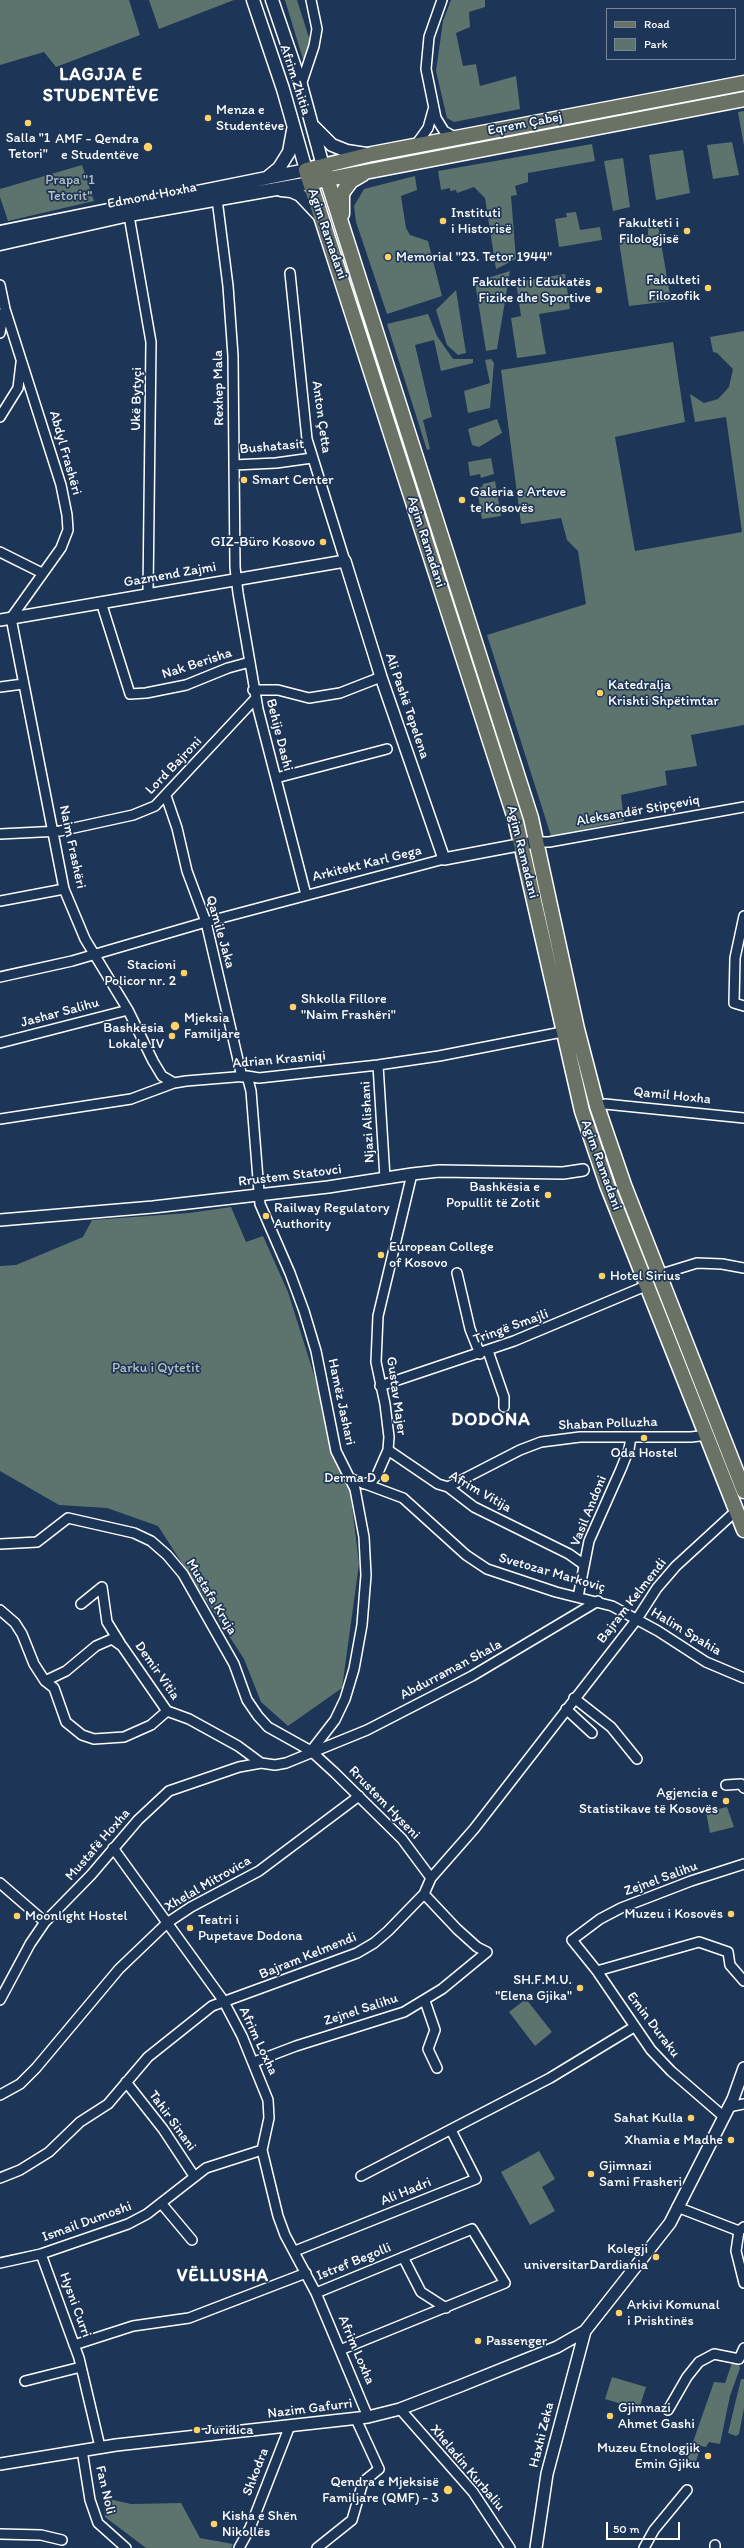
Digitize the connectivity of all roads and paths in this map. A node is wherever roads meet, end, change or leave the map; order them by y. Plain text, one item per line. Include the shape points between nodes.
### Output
1 (252, 0) edge
2 (272, 0) edge
3 (311, 0) edge
4 (442, 0) edge
5 (744, 83) edge
6 (301, 85) junction
7 (744, 99) edge
8 (433, 109) junction
9 (310, 121) junction
10 (294, 125) junction
11 (456, 138) junction
12 (414, 146) junction
13 (372, 154) junction
14 (374, 169) junction
15 (325, 172) junction
16 (308, 176) junction
17 (266, 184) junction
18 (217, 199) junction
19 (128, 211) junction
20 (324, 222) junction
21 (343, 230) junction
22 (0, 232) edge
23 (0, 244) edge
24 (290, 273) dead end
25 (0, 285) edge
26 (5, 309) junction
27 (0, 333) edge
28 (22, 360) junction
29 (0, 417) edge
30 (312, 458) junction
31 (234, 465) junction
32 (0, 552) edge
33 (345, 561) junction
34 (42, 574) junction
35 (236, 579) junction
36 (148, 593) junction
37 (101, 602) junction
38 (6, 619) edge
39 (250, 662) junction
40 (381, 678) junction
41 (23, 684) junction
42 (0, 687) edge
43 (253, 690) junction
44 (255, 699) junction
45 (387, 749) dead end
46 (276, 778) junction
47 (166, 796) junction
48 (744, 807) edge
49 (54, 830) junction
50 (0, 834) edge
51 (538, 842) junction
52 (522, 844) junction
53 (444, 859) junction
54 (64, 889) junction
55 (306, 895) junction
56 (0, 901) edge
57 (744, 916) edge
58 (206, 922) junction
59 (95, 955) junction
60 (0, 977) edge
61 (744, 1006) edge
62 (128, 1010) junction
63 (562, 1032) junction
64 (0, 1043) edge
65 (378, 1065) junction
66 (245, 1076) junction
67 (174, 1083) junction
68 (597, 1106) junction
69 (744, 1118) edge
70 (0, 1119) edge
71 (584, 1170) dead end
72 (412, 1174) junction
73 (385, 1178) junction
74 (258, 1195) junction
75 (0, 1220) edge
76 (744, 1268) edge
77 (457, 1273) dead end
78 (658, 1275) junction
79 (648, 1285) junction
80 (484, 1352) junction
81 (380, 1386) junction
82 (504, 1406) dead end
83 (708, 1435) junction
84 (631, 1437) junction
85 (388, 1450) junction
86 (352, 1480) junction
87 (364, 1484) junction
88 (448, 1487) junction
89 (744, 1491) edge
90 (737, 1510) junction
91 (744, 1530) edge
92 (0, 1544) edge
93 (583, 1564) junction
94 (578, 1597) junction
95 (598, 1601) junction
96 (81, 1604) dead end
97 (0, 1610) edge
98 (637, 1619) junction
99 (122, 1646) junction
100 (744, 1678) edge
101 (45, 1681) junction
102 (574, 1698) junction
103 (566, 1709) junction
104 (167, 1711) junction
105 (592, 1733) dead end
106 (311, 1752) junction
107 (637, 1759) dead end
108 (261, 1763) junction
109 (726, 1785) dead end
110 (744, 1788) edge
111 (359, 1796) junction
112 (113, 1848) junction
113 (744, 1864) edge
114 (431, 1878) junction
115 (0, 1883) edge
116 (424, 1894) junction
117 (45, 1922) junction
118 (167, 1923) junction
119 (572, 1940) joint
120 (597, 1972) junction
121 (744, 1982) edge
122 (0, 2000) edge
123 (223, 2000) junction
124 (425, 2001) junction
125 (634, 2027) junction
126 (254, 2062) junction
127 (437, 2068) dead end
128 (744, 2068) edge
129 (126, 2082) junction
130 (0, 2095) edge
131 (744, 2104) edge
132 (726, 2111) junction
133 (451, 2130) junction
134 (262, 2150) junction
135 (194, 2176) junction
136 (361, 2176) dead end
137 (0, 2178) edge
138 (161, 2203) junction
139 (677, 2207) junction
140 (742, 2229) edge
141 (192, 2240) dead end
142 (295, 2251) junction
143 (41, 2254) junction
144 (403, 2257) junction
145 (0, 2262) edge
146 (306, 2273) junction
147 (744, 2283) edge
148 (316, 2293) junction
149 (446, 2308) junction
150 (585, 2331) junction
151 (74, 2344) junction
152 (744, 2348) edge
153 (340, 2350) junction
154 (81, 2367) junction
155 (25, 2381) dead end
156 (400, 2409) junction
157 (668, 2410) dead end
158 (368, 2417) junction
159 (356, 2419) junction
160 (289, 2428) junction
161 (100, 2447) junction
162 (82, 2450) junction
163 (0, 2464) edge
164 (687, 2490) dead end
165 (0, 2534) edge
166 (62, 2540) dead end
167 (126, 2548) edge
168 (239, 2548) edge
169 (318, 2548) edge
170 (510, 2548) edge
171 (536, 2548) edge
172 (644, 2548) edge

1 - 10 main road, Afrim Zhitia
2 - 6 main road, Afrim Zhitia
3 - 6 street via 316,18 314,46
4 - 8 street via 426,53 426,70
5 - 11 main road, Eqrem Çabej
6 - 9 main road, Afrim Zhitia
7 - 14 main road, Eqrem Çabej
8 - 11 street via 439,126
8 - 12 street via 428,128
9 - 13 main road via 332,145 347,151
9 - 15 main road, Afrim Zhitia
10 - 16 main road, Afrim Zhitia
10 - 17 main road via 289,152
11 - 12 main road, Eqrem Çabej
12 - 13 main road, Eqrem Çabej
13 - 15 main road, Eqrem Çabej
14 - 15 main road, Eqrem Çabej
14 - 21 main road via 351,181 342,194
15 - 16 main road, Eqrem Çabej
15 - 21 main road, Agim Ramadani
16 - 17 main road, Edmond Hoxha
16 - 20 main road, Agim Ramadani
17 - 18 main road, Edmond Hoxha
17 - 19 main road, Edmond Hoxha
17 - 20 main road via 296,193 311,204
18 - 19 main road, Edmond Hoxha
18 - 31 street, Rexhep Mala via 228,286 233,356
19 - 22 main road, Edmond Hoxha
19 - 23 main road, Edmond Hoxha
19 - 36 street, Ukë Bytyçi via 151,342
20 - 52 main road, Agim Ramadani
21 - 51 main road, Agim Ramadani
24 - 30 street, Anton Çetta via 305,426
25 - 26 street, Abdyl Frashëri
26 - 27 street
26 - 28 street, Abdyl Frashëri
28 - 29 street via 18,388
28 - 34 street, Abdyl Frashëri via 61,486 67,516 68,530 61,548
30 - 31 street, Bushatasit
30 - 33 street, Anton Çetta
31 - 35 street, Rexhep Mala
32 - 34 street
33 - 35 street, Gazmend Zajmi
33 - 40 street, Ali Pashë Tepelena
34 - 38 street, Abdyl Frashëri
35 - 36 street, Gazmend Zajmi
35 - 39 street, Behije Dashi
36 - 37 street, Gazmend Zajmi
37 - 38 street, Gazmend Zajmi
37 - 39 street, Nak Berisha via 130,694 186,685 223,669
38 - 41 street, Naim Frashëri
39 - 43 street, Behije Dashi
40 - 43 street via 340,693 309,698 278,690
40 - 53 street, Ali Pashë Tepelena
41 - 42 street
41 - 49 street, Naim Frashëri
43 - 44 street, Behije Dashi
44 - 46 street, Behije Dashi
44 - 47 street, Lord Bajroni
45 - 46 street
46 - 55 street, Behije Dashi
47 - 49 street, Lord Bajroni via 155,806 133,815
47 - 58 street, Qamile Jaka via 187,871
48 - 51 street, Aleksandër Stipçeviq
49 - 50 street, Lord Bajroni
49 - 54 street, Naim Frashëri
51 - 52 street, Arkitekt Karl Gega
51 - 68 main road, Agim Ramadani via 577,1030
52 - 53 street, Arkitekt Karl Gega
52 - 63 main road, Agim Ramadani
53 - 55 street, Arkitekt Karl Gega
54 - 56 street
54 - 59 street, Naim Frashëri via 85,939
55 - 58 street, Arkitekt Karl Gega
57 - 61 street via 735,958 734,1003
58 - 59 street, Arkitekt Karl Gega
58 - 66 street, Qamile Jaka
59 - 60 street, Arkitekt Karl Gega
59 - 62 street, Naim Frashëri
62 - 64 street, Jashar Salihu
62 - 67 street, Naim Frashëri via 162,1076
63 - 65 street, Adrian Krasniqi
63 - 79 main road, Agim Ramadani via 575,1086 600,1165
65 - 66 street, Adrian Krasniqi via 259,1078
65 - 73 street, Njazi Alishani
66 - 67 street, Adrian Krasniqi
66 - 74 street, Qamile Jaka via 251,1091
67 - 70 street, Adrian Krasniqi via 131,1099
68 - 69 street, Qamil Hoxha via 605,1104
68 - 78 main road, Agim Ramadani
71 - 72 street, Rrustem Statovci via 563,1174 439,1171
72 - 73 street, Rrustem Statovci
72 - 81 street, Gustav Majer via 378,1316 376,1362
73 - 74 street, Rrustem Statovci
74 - 75 street, Rrustem Statovci
74 - 86 street, Hamëz Jashari via 266,1222 290,1273 304,1311 316,1351 336,1451
76 - 78 street via 697,1263
77 - 80 street via 470,1328
78 - 89 main road, Agim Ramadani
79 - 80 street, Tringë Smajli via 580,1315
79 - 83 main road, Agim Ramadani
80 - 81 street, Tringë Smajli
80 - 82 street
81 - 85 street, Gustav Majer via 389,1437
83 - 84 street, Shaban Polluzha
83 - 90 main road, Agim Ramadani
84 - 88 street, Shaban Polluzha via 580,1437 541,1442
84 - 93 street, Vasil Andoni via 629,1449 589,1541
85 - 87 street, Gustav Majer via 377,1474 372,1481
85 - 88 street, Afrim Vitija via 438,1484
86 - 87 street
86 - 106 street, Hamëz Jashari via 360,1507 364,1537 366,1575 362,1625 345,1699 335,1720
87 - 94 street, Svetozar Markoviç via 403,1498 466,1556 487,1569
88 - 93 street, Afrim Vitija via 474,1507 569,1554
90 - 91 main road, Agim Ramadani
90 - 98 street, Bajram Kelmendi via 676,1566 657,1588
92 - 106 street, Mustafa Kruja via 37,1542 68,1518 134,1533 152,1541 183,1574 230,1657 247,1700 258,1716 268,1727
93 - 94 street, Vasil Andoni
94 - 95 street, Svetozar Markoviç
95 - 98 street, Svetozar Markoviç
95 - 106 street, Abdurraman Shala via 472,1676 367,1730
96 - 99 street via 102,1587 107,1622
97 - 101 street via 15,1623 22,1634 30,1656
98 - 100 street, Halim Spahia via 706,1662
98 - 102 street, Bajram Kelmendi
99 - 101 street, Demir Vitia via 112,1639 107,1640 66,1671
99 - 104 street, Demir Vitia
101 - 104 street via 54,1688 66,1722 82,1735 94,1739 124,1737 138,1732
102 - 103 street, Bajram Kelmendi
102 - 107 street via 611,1727
103 - 105 street
103 - 114 street, Bajram Kelmendi via 474,1829
104 - 108 street, Demir Vitia via 189,1719 238,1746
106 - 108 street via 286,1763
106 - 111 street, Rrustem Hyseni
108 - 112 street, Mustafë Hoxha via 210,1775 169,1791
109 - 110 street via 741,1784
111 - 114 street, Rrustem Hyseni via 402,1839
111 - 118 street, Xhelal Mitrovica via 259,1871 196,1904
112 - 117 street, Mustafë Hoxha via 91,1875
112 - 118 street, Afrim Loxha
113 - 119 street, Zejnel Salihu via 621,1908
114 - 116 street, Bajram Kelmendi
115 - 117 street
116 - 123 street, Bajram Kelmendi via 388,1931 357,1953 275,1985
116 - 124 street, Zejnel Salihu via 457,1929 477,1947 487,1952
117 - 122 street, Mustafë Hoxha
118 - 123 street, Afrim Loxha
118 - 130 street, Xhelal Mitrovica via 119,1969 36,2068 20,2084
119 - 120 street, Emin Duraku
120 - 121 street via 699,1942 728,1952 730,1965
120 - 125 street, Emin Duraku
123 - 126 street, Afrim Loxha
123 - 129 street, Bajram Kelmendi via 148,2057
124 - 126 street, Zejnel Salihu via 381,2021 296,2046
124 - 127 street via 435,2030 428,2049
125 - 132 street, Emin Duraku via 671,2071
125 - 133 street via 550,2078
126 - 134 street, Afrim Loxha via 268,2100 269,2118
128 - 132 street via 738,2089
129 - 135 street, Tahir Sinani via 163,2129
129 - 137 street, Bajram Kelmendi via 108,2104 80,2122 49,2152 31,2164
131 - 132 street
132 - 139 street
133 - 136 street
133 - 142 street, Ali Hadri via 476,2179
134 - 135 street, Ismail Dumoshi via 222,2161
134 - 142 street, Afrim Loxha via 278,2216
135 - 138 street, Ismail Dumoshi
138 - 141 street
138 - 143 street, Ismail Dumoshi via 128,2224
139 - 140 street
139 - 150 street via 670,2223 653,2247
140 - 147 street via 736,2251
142 - 146 street, Afrim Loxha
143 - 145 street, Ismail Dumoshi
143 - 151 street, Hysni Curri
144 - 148 street, Istref Begolli
144 - 149 street, Istref Begolli via 420,2292
144 - 149 street, Istref Begolli via 472,2228 505,2283
146 - 148 street, Afrim Loxha
146 - 151 street via 189,2318 133,2326
148 - 153 street, Afrim Loxha
149 - 153 street, Istref Begolli
150 - 156 street, Nazim Gafurri via 557,2347
150 - 171 street, Haxhi Zeka via 547,2474
151 - 154 street, Hysni Curri
152 - 157 street via 739,2359 714,2354 699,2362
153 - 158 street, Afrim Loxha
154 - 155 street
154 - 161 street, Hysni Curri
156 - 158 street, Nazim Gafurri
156 - 170 street, Xheladin Kurbaliu via 473,2492
158 - 159 street, Nazim Gafurri
159 - 160 street, Nazim Gafurri
159 - 169 street via 379,2469 363,2482 352,2520
160 - 161 street, Nazim Gafurri
160 - 168 street, Shkodra
161 - 162 street, Nazim Gafurri
162 - 163 street, Nazim Gafurri
162 - 167 street, Fan Noli via 90,2500 98,2523
164 - 172 street via 654,2530
165 - 166 street via 46,2536

